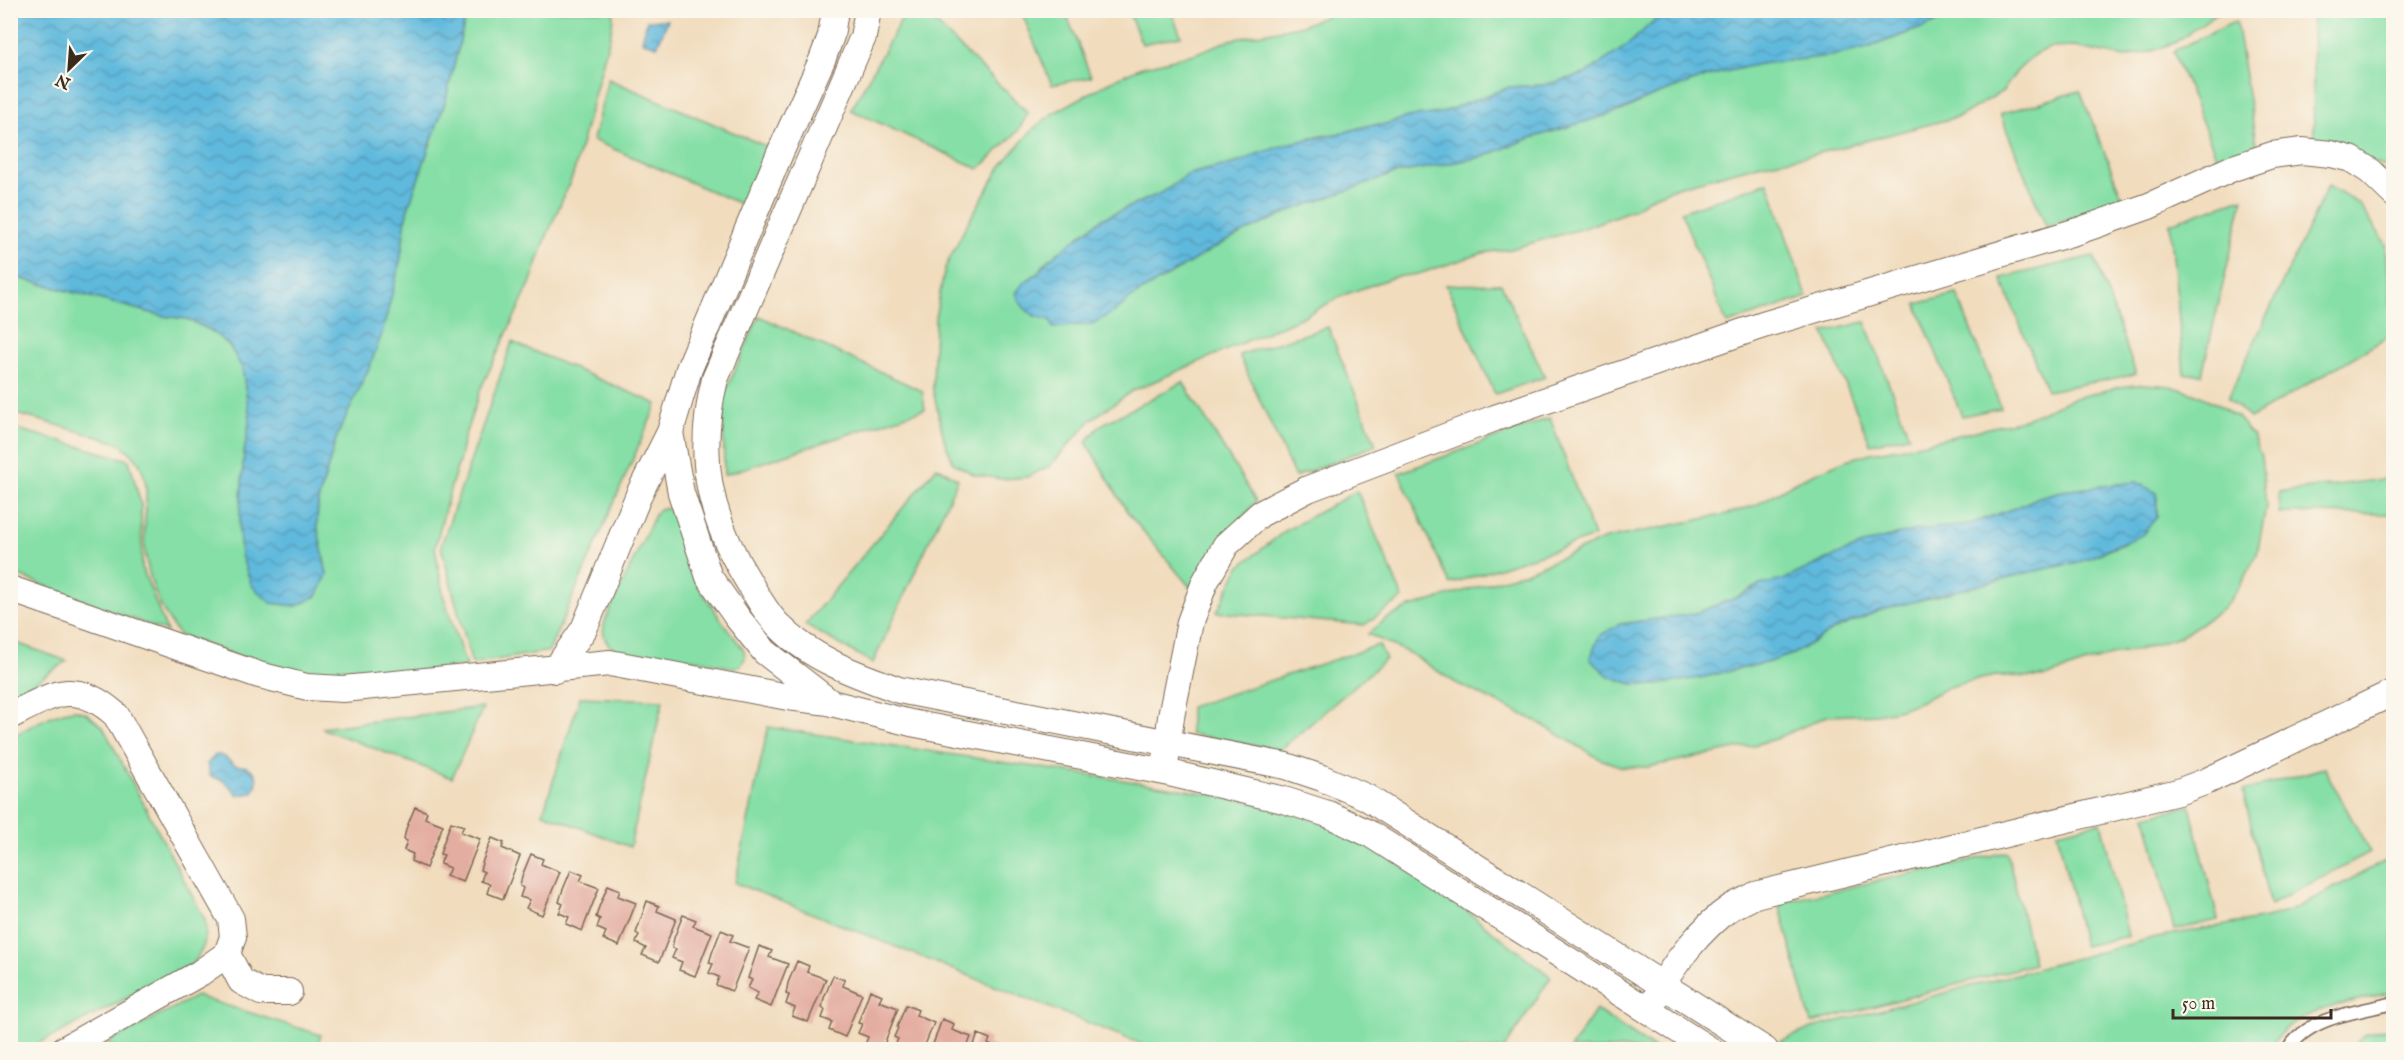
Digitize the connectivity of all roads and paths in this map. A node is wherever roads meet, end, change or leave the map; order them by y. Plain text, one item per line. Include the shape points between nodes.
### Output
1 (835, 10) edge
2 (868, 10) edge
3 (883, 10) edge
4 (863, 37) junction
5 (2394, 194) edge
6 (670, 432) junction
7 (640, 492) junction
8 (681, 493) junction
9 (710, 494) junction
10 (10, 589) edge
11 (778, 626) junction
12 (584, 630) junction
13 (765, 652) junction
14 (610, 663) junction
15 (555, 670) junction
16 (742, 686) junction
17 (2394, 692) edge
18 (831, 703) junction
19 (10, 716) edge
20 (1167, 742) junction
21 (1165, 772) junction
22 (227, 954) junction
23 (1662, 984) junction
24 (289, 992) dead end
25 (2394, 1003) edge
26 (1650, 1012) junction
27 (63, 1050) edge
28 (1710, 1050) edge
29 (1765, 1050) edge
30 (2288, 1050) edge

1 - 6 street via 822,60 689,369
2 - 4 street
3 - 4 street
4 - 9 street via 715,379 707,411 705,452
5 - 20 street via 2351,159 2302,151 2272,155 2081,230 1763,325 1495,418 1308,489 1260,514 1226,545 1210,573 1190,622
6 - 7 street
6 - 8 street
7 - 8 street
7 - 12 street
8 - 9 street
8 - 13 street via 709,577
9 - 11 street via 737,564
10 - 15 street via 259,675 306,687 344,689
11 - 13 street
11 - 20 street via 812,652 849,672 899,690
12 - 14 street via 592,649
12 - 15 street
13 - 16 street
13 - 18 street
14 - 15 street
14 - 16 street
16 - 18 street
17 - 23 street via 2178,792 1755,895 1710,925
18 - 21 street via 911,723
19 - 22 street via 50,695 67,692 101,700 116,715 231,919 233,937
20 - 21 street
20 - 23 street via 1286,766 1366,797
21 - 26 street via 1284,800 1328,814 1370,834
22 - 24 street via 241,981 261,992
22 - 27 street
23 - 26 street
23 - 29 street
25 - 30 lane via 2311,1027
26 - 28 street

